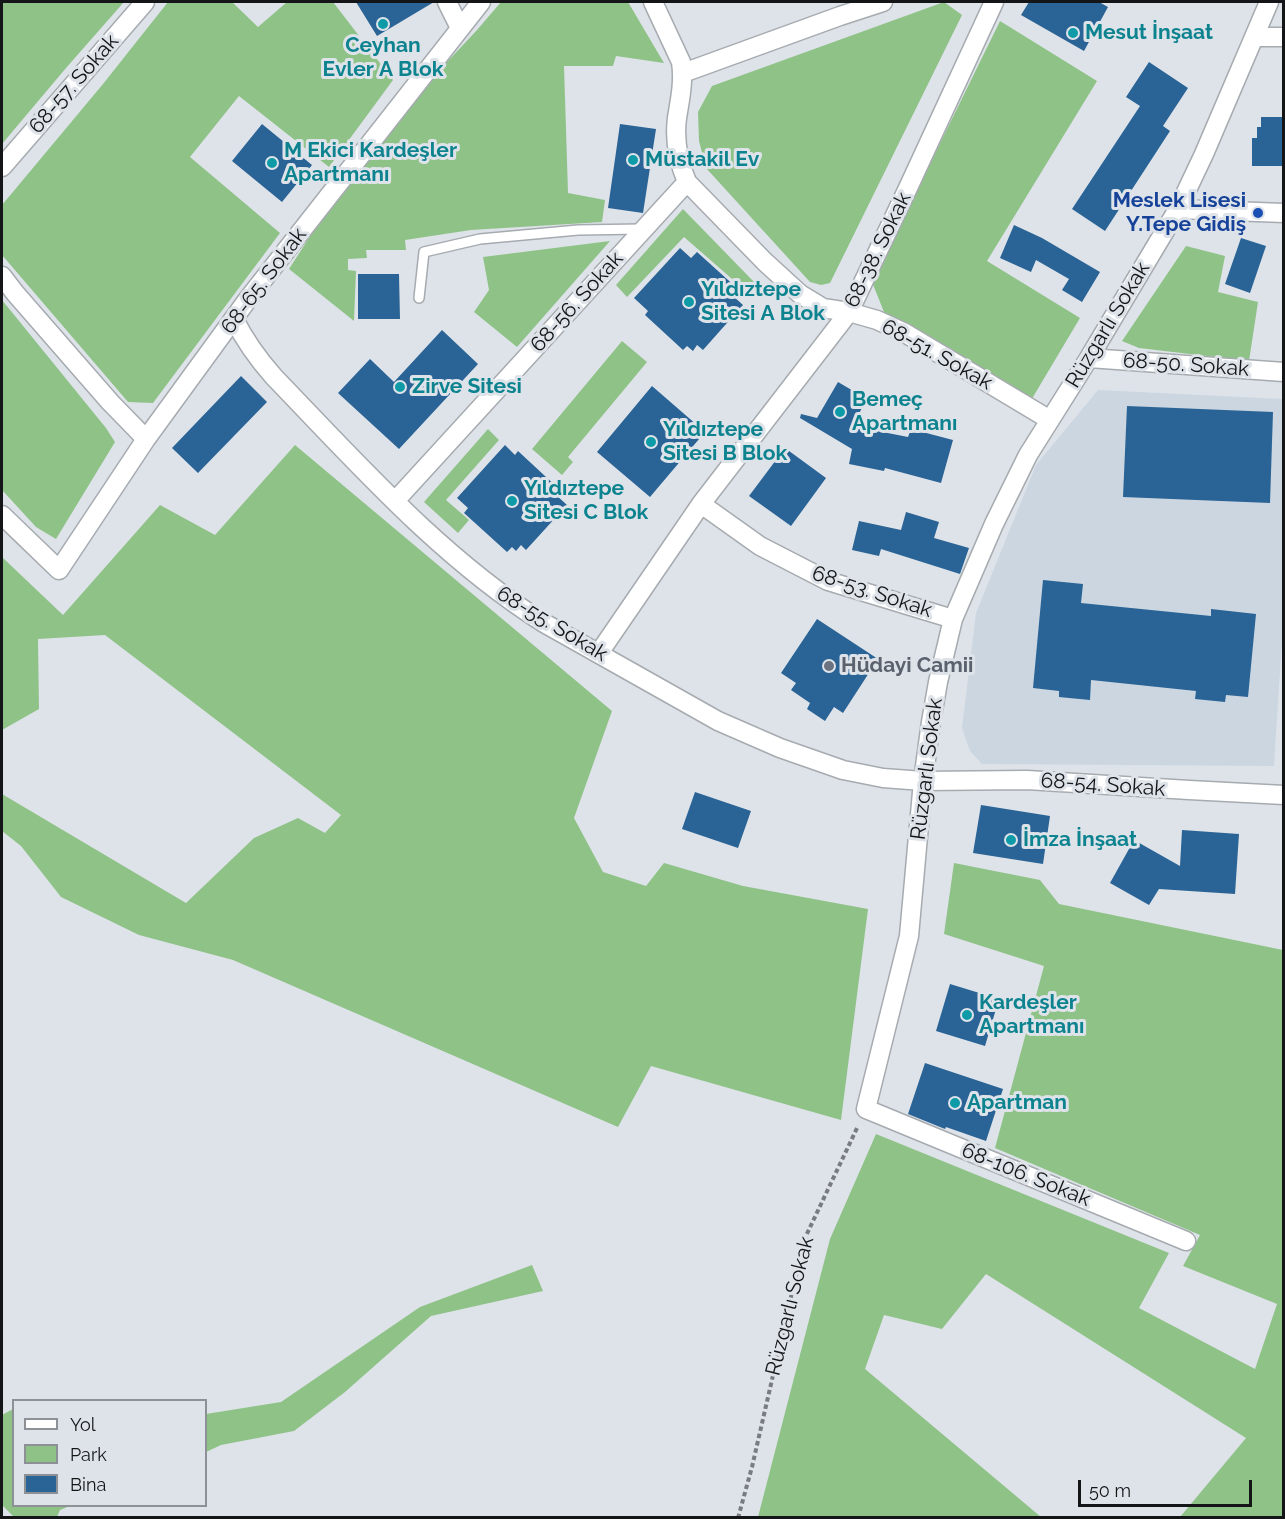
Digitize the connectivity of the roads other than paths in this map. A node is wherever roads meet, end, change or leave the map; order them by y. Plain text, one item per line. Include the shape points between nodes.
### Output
1 (145, 2) edge
2 (447, 2) edge
3 (481, 2) edge
4 (653, 2) edge
5 (883, 2) edge
6 (994, 2) edge
7 (1269, 2) edge
8 (460, 28) junction
9 (1255, 37) junction
10 (1284, 38) edge
11 (683, 73) junction
12 (2, 167) edge
13 (687, 182) junction
14 (1178, 209) junction
15 (1284, 213) edge
16 (644, 229) junction
17 (2, 276) edge
18 (419, 298) dead end
19 (849, 312) junction
20 (234, 319) junction
21 (1089, 358) junction
22 (1284, 372) edge
23 (1050, 420) junction
24 (146, 439) junction
25 (395, 501) junction
26 (701, 504) junction
27 (2, 515) edge
28 (953, 619) junction
29 (599, 653) junction
30 (923, 781) junction
31 (1284, 795) edge
32 (866, 1108) joint
33 (1186, 1240) dead end

1 - 12 street, 68-57. Sokak
2 - 8 street
3 - 8 street, 68-65. Sokak
4 - 11 street via 677,51
5 - 11 street
6 - 19 street, 68-38. Sokak
7 - 9 street, Rüzgarlı Sokak
8 - 20 street, 68-65. Sokak
9 - 10 street
9 - 14 street, Rüzgarlı Sokak
11 - 13 street via 676,135 677,153
13 - 16 street, 68-56. Sokak
13 - 19 street, 68-51. Sokak via 800,294 823,308
14 - 15 street
14 - 21 street, Rüzgarlı Sokak
16 - 18 lane via 578,230 480,239 424,252
16 - 25 street, 68-56. Sokak
17 - 24 street
19 - 23 street, 68-51. Sokak via 905,333
19 - 26 street, 68-38. Sokak
20 - 24 street, 68-65. Sokak
20 - 25 street, 68-55. Sokak via 258,359
21 - 22 street, 68-50. Sokak
21 - 23 street, Rüzgarlı Sokak
23 - 28 street, Rüzgarlı Sokak via 1013,484
24 - 27 street, 68-65. Sokak via 59,570
25 - 29 street, 68-55. Sokak via 489,586
26 - 28 street, 68-53. Sokak via 760,546 828,581
26 - 29 street, 68-38. Sokak
28 - 30 street, Rüzgarlı Sokak via 938,682
29 - 30 street, 68-55. Sokak via 718,721 780,748 843,770
30 - 31 street, 68-54. Sokak via 1027,780
30 - 32 street, Rüzgarlı Sokak via 909,936
32 - 33 street, 68-106. Sokak

